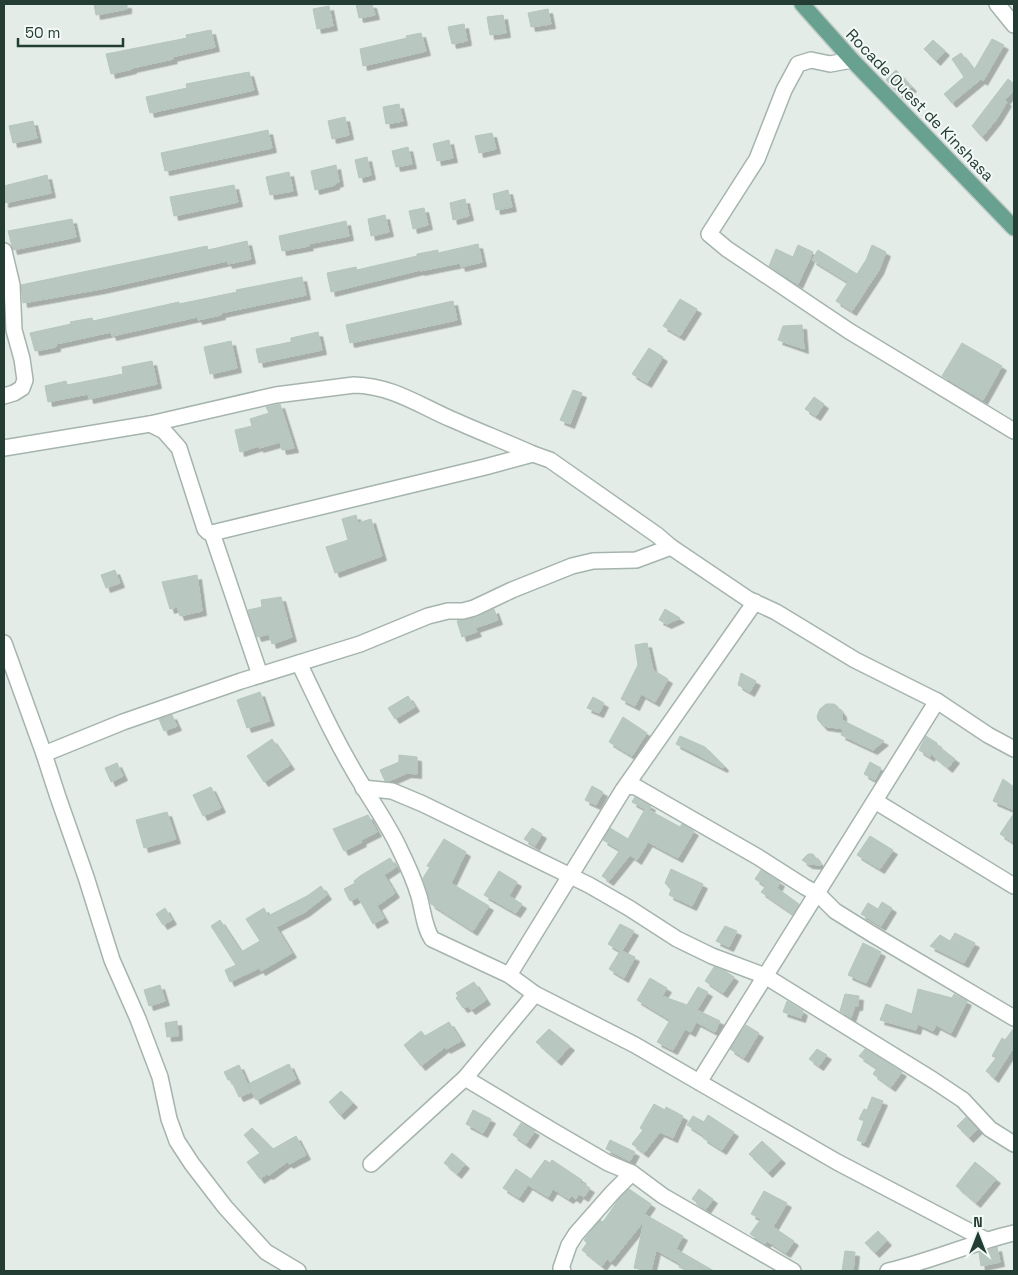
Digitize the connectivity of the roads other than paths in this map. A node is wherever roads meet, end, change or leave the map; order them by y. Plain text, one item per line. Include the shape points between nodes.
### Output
1 (802, 4) edge
2 (997, 4) edge
3 (1014, 25) edge
4 (852, 60) junction
5 (1014, 228) edge
6 (4, 251) edge
7 (4, 396) edge
8 (150, 424) junction
9 (1014, 431) edge
10 (4, 448) edge
11 (533, 454) junction
12 (212, 533) junction
13 (671, 547) junction
14 (755, 602) junction
15 (4, 643) edge
16 (298, 663) junction
17 (260, 675) junction
18 (937, 701) junction
19 (1014, 749) edge
20 (44, 754) junction
21 (627, 786) junction
22 (364, 788) junction
23 (875, 801) junction
24 (570, 876) junction
25 (1014, 886) edge
26 (818, 894) junction
27 (509, 975) junction
28 (765, 976) junction
29 (536, 994) junction
30 (1014, 1018) edge
31 (465, 1078) junction
32 (699, 1082) junction
33 (1014, 1144) edge
34 (371, 1164) dead end
35 (632, 1173) junction
36 (1014, 1233) edge
37 (986, 1240) junction
38 (298, 1271) edge
39 (563, 1271) edge
40 (793, 1271) edge
41 (888, 1271) edge

1 - 4 main road, Rocade Ouest de Kinshasa
2 - 3 street
4 - 5 main road, Rocade Ouest de Kinshasa
4 - 9 street via 830,64 812,60 798,64 784,90 757,159 709,234 849,331
6 - 7 street via 12,285 14,330 25,380 22,388
8 - 10 street
8 - 11 street via 276,395 365,385 397,392
8 - 12 street via 164,431 179,448 205,529
11 - 12 street
11 - 13 street via 560,466
12 - 17 street
13 - 14 street
13 - 16 street via 636,560 580,563 474,608 428,616 360,644
14 - 18 street via 856,660
14 - 21 street
15 - 20 street
16 - 17 street
16 - 22 street
17 - 20 street via 123,722
18 - 19 street via 988,736
18 - 23 street
20 - 38 street via 112,960 160,1077 177,1141 226,1207 266,1252
21 - 24 street
21 - 26 street via 636,787 700,822
22 - 24 street via 392,791 423,804
22 - 27 street via 401,850 432,939
23 - 25 street
23 - 26 street
24 - 27 street
24 - 28 street via 677,939
26 - 28 street
26 - 30 street via 835,911
27 - 29 street
28 - 32 street
28 - 33 street via 964,1100 990,1128
29 - 31 street
29 - 32 street
31 - 34 street
31 - 35 street via 608,1163
32 - 37 street via 837,1162
35 - 39 street via 569,1245 561,1268
35 - 40 street via 663,1196
36 - 37 street
37 - 41 street

